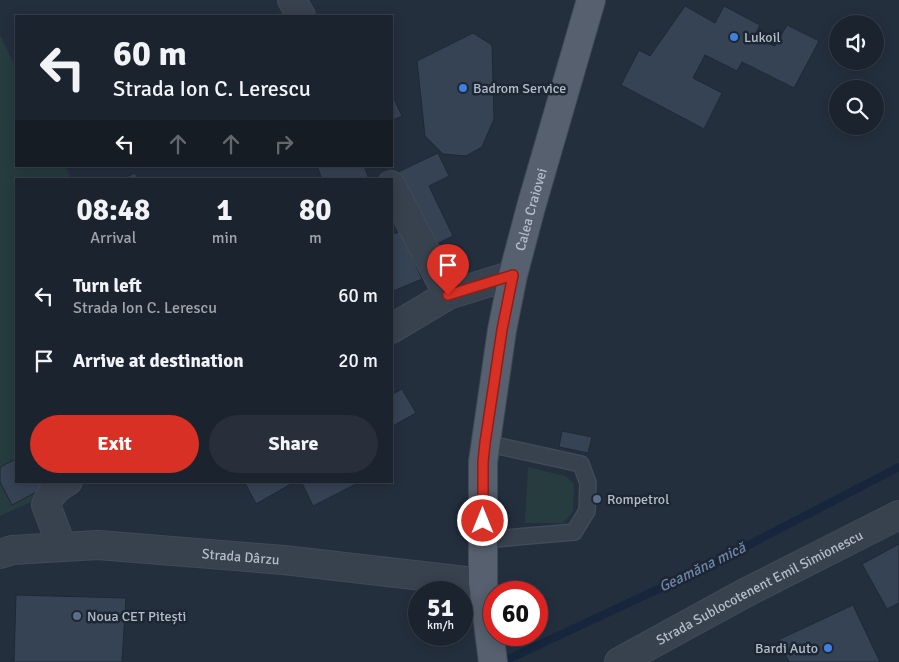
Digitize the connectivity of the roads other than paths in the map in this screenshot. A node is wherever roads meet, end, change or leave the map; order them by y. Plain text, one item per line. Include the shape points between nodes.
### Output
1 (292, 0) edge
2 (591, 0) edge
3 (300, 15) edge
4 (393, 189) edge
5 (513, 275) junction
6 (448, 295) junction
7 (393, 329) edge
8 (485, 443) junction
9 (64, 483) edge
10 (899, 516) edge
11 (483, 540) junction
12 (62, 547) junction
13 (0, 554) edge
14 (483, 581) edge
15 (483, 583) edge
16 (619, 662) edge

1 - 3 street
2 - 5 main road, Calea Craiovei
4 - 6 street
5 - 6 street
5 - 8 main road, Calea Craiovei
6 - 7 street
8 - 11 main road, Calea Craiovei
8 - 11 lane via 581,464 588,483 587,511 574,532
9 - 12 street via 50,496 46,505
10 - 16 street, Strada Sublocotenent Emil Simionescu via 745,593
11 - 14 main road, Calea Craiovei
12 - 13 street, Strada Dârzu via 12,550
12 - 15 street, Strada Dârzu via 98,545 274,559

